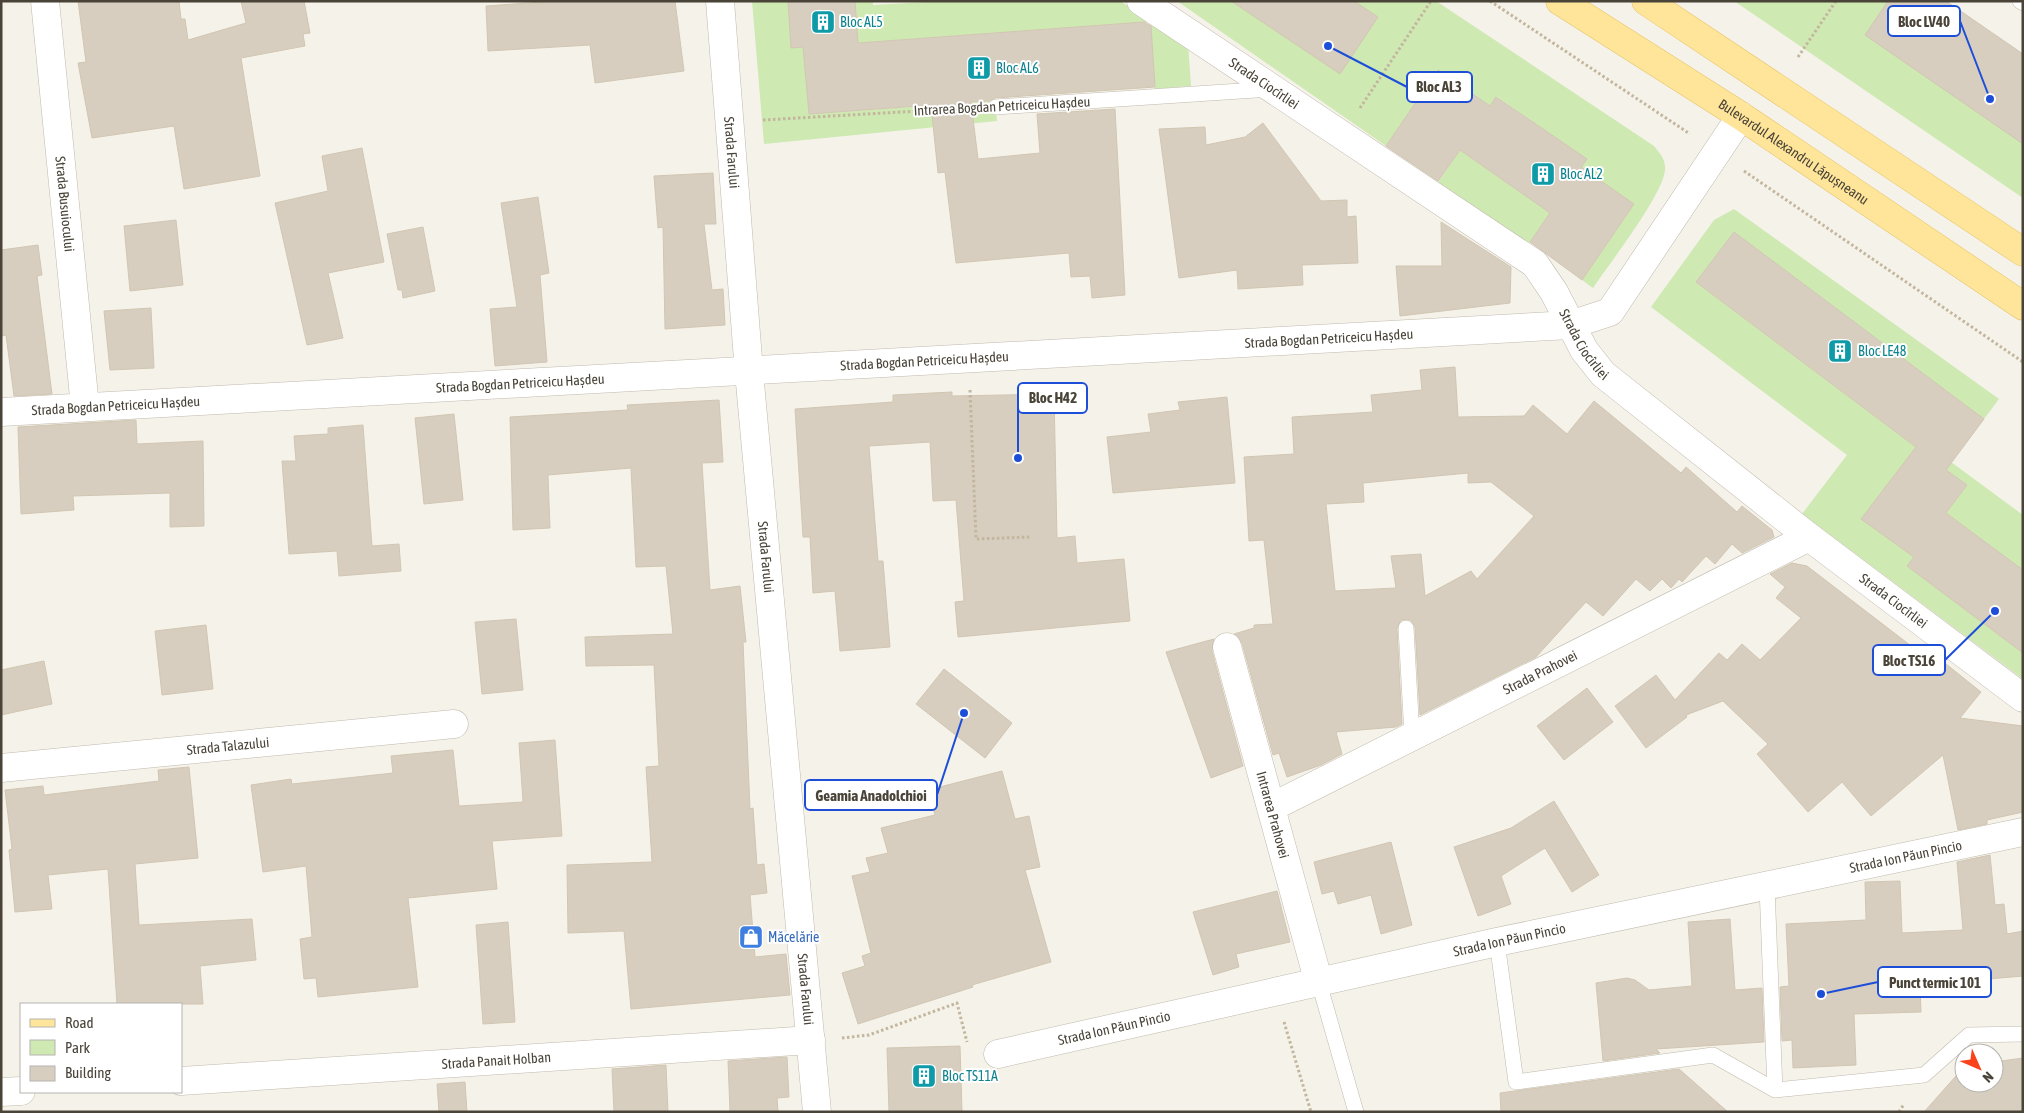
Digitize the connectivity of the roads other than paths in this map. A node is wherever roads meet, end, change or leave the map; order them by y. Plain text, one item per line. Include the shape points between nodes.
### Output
1 (45, 1) edge
2 (720, 1) edge
3 (1141, 1) edge
4 (1560, 1) edge
5 (1646, 1) edge
6 (1273, 89) junction
7 (996, 107) road end
8 (1741, 116) junction
9 (2023, 252) edge
10 (2023, 306) edge
11 (1570, 325) junction
12 (749, 372) junction
13 (85, 407) junction
14 (1, 412) edge
15 (1809, 537) junction
16 (1406, 628) dead end
17 (1228, 647) dead end
18 (2023, 698) edge
19 (454, 724) dead end
20 (1412, 736) junction
21 (1, 768) edge
22 (1272, 807) junction
23 (2023, 832) edge
24 (1766, 887) junction
25 (1497, 942) junction
26 (1319, 982) junction
27 (2023, 1034) edge
28 (812, 1040) junction
29 (998, 1054) dead end
30 (182, 1081) edge
31 (1775, 1090) junction
32 (20, 1091) edge
33 (1, 1092) edge
34 (817, 1112) edge
35 (1356, 1112) edge

1 - 13 street, Strada Busuiocului
2 - 12 street, Strada Farului
3 - 6 street, Strada Ciocîrliei
4 - 8 main road, Bulevardul Alexandru Lăpușneanu
5 - 9 main road
6 - 7 lane, Intrarea Bogdan Petriceicu Hașdeu
6 - 11 street, Strada Ciocîrliei via 1536,264
8 - 10 main road, Bulevardul Alexandru Lăpușneanu
8 - 11 street, Strada Bogdan Petriceicu Hașdeu via 1610,312
11 - 12 street, Strada Bogdan Petriceicu Hașdeu
11 - 15 street, Strada Ciocîrliei via 1584,350 1604,374
12 - 13 street, Strada Bogdan Petriceicu Hașdeu
12 - 28 street, Strada Farului
13 - 14 street, Strada Bogdan Petriceicu Hașdeu
15 - 18 street, Strada Ciocîrliei
15 - 20 street, Strada Prahovei
16 - 20 lane
17 - 22 street, Intrarea Prahovei
19 - 21 street, Strada Talazului
20 - 22 street, Strada Prahovei
22 - 26 street, Intrarea Prahovei
23 - 24 street, Strada Ion Păun Pincio
24 - 25 street, Strada Ion Păun Pincio
24 - 31 lane
25 - 26 street, Strada Ion Păun Pincio
25 - 31 lane via 1516,1082 1713,1055
26 - 29 street, Strada Ion Păun Pincio
26 - 35 lane
27 - 31 lane via 1969,1035 1924,1075
28 - 30 street, Strada Panait Holban
28 - 34 street, Strada Farului
32 - 33 street

